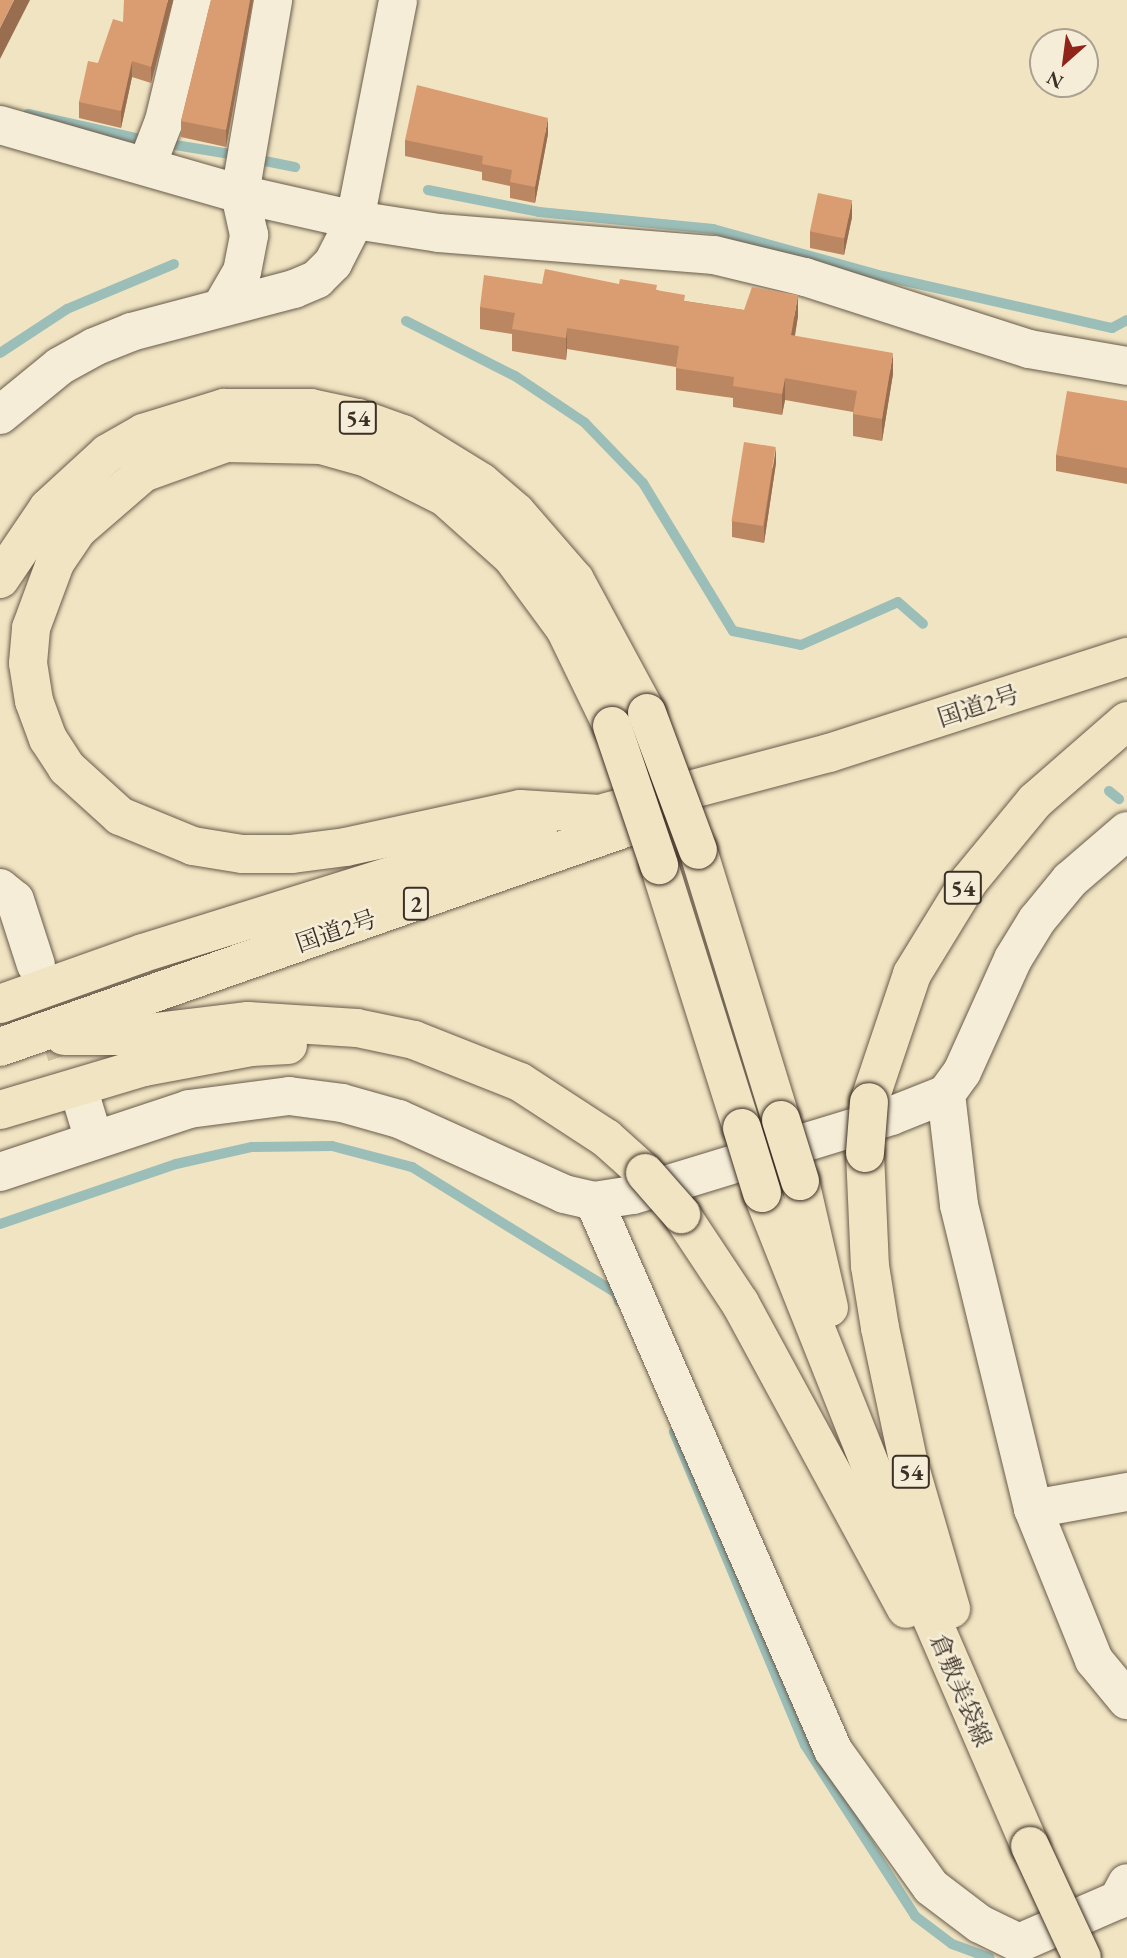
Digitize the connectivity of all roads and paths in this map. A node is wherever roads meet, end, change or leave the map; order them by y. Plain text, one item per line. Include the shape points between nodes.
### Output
1 (193, 0) edge
2 (273, 0) edge
3 (398, 0) edge
4 (0, 125) edge
5 (147, 165) junction
6 (240, 194) junction
7 (355, 220) junction
8 (222, 306) junction
9 (1127, 366) edge
10 (0, 415) edge
11 (0, 579) edge
12 (1127, 642) edge
13 (1127, 657) edge
14 (1037, 687) junction
15 (1127, 721) edge
16 (829, 753) junction
17 (600, 814) junction
18 (1125, 836) edge
19 (0, 888) edge
20 (36, 965) tunnel mouth
21 (0, 1004) edge
22 (15, 1042) edge
23 (520, 1082) junction
24 (946, 1094) junction
25 (0, 1110) edge
26 (0, 1172) edge
27 (594, 1201) junction
28 (853, 1416) junction
29 (1127, 1492) edge
30 (1033, 1509) junction
31 (1127, 1700) edge
32 (1001, 1783) junction
33 (1124, 1901) edge
34 (1023, 1950) edge
35 (1082, 1958) edge

1 - 5 street via 163,121
2 - 6 street
3 - 7 street
4 - 5 street
5 - 6 street
6 - 7 street
6 - 8 street via 249,235 242,272
7 - 8 street via 348,240 317,279
7 - 9 street via 439,233 714,255 805,277 1029,349
8 - 10 street via 94,347 60,366
11 - 28 highway, 54, bridge via 48,508 108,453 143,433 224,408 311,408 403,434 471,475 516,512 575,580 647,713 698,850 800,1181
12 - 14 highway
13 - 14 highway, 国道2号 / 2
14 - 16 highway, 国道2号 / 2
15 - 32 highway, 54, bridge via 1035,801 969,881 912,974 869,1102 865,1153 870,1266 894,1395
16 - 17 highway, 国道2号 / 2
16 - 22 highway, 国道2号 / 2 via 522,867
17 - 21 highway, 国道2号 / 2 via 170,945
17 - 28 highway, bridge via 520,810 292,854 193,846 120,816 67,768 48,739 34,701 28,663 31,628 55,563 78,530 144,473 226,443 321,445 367,458 426,486 512,557 565,629 612,726 762,1193
18 - 24 street via 1070,880 1037,920 1013,959 962,1072
19 - 20 street via 15,900
22 - 23 highway via 122,1036 213,1024 302,1021 414,1040
23 - 25 highway via 366,1047 251,1046 144,1067
23 - 32 highway, bridge via 596,1130 645,1173 681,1214 740,1303
24 - 27 street via 891,1116 634,1195
24 - 30 street via 959,1205
26 - 27 street via 89,1122 237,1100 302,1098 399,1119 564,1194
27 - 34 street via 834,1750 931,1886
28 - 32 highway, 倉敷美袋線 / 54
29 - 30 street
30 - 31 street via 1094,1660
32 - 35 highway, 倉敷美袋線 / 54, bridge
33 - 34 street

